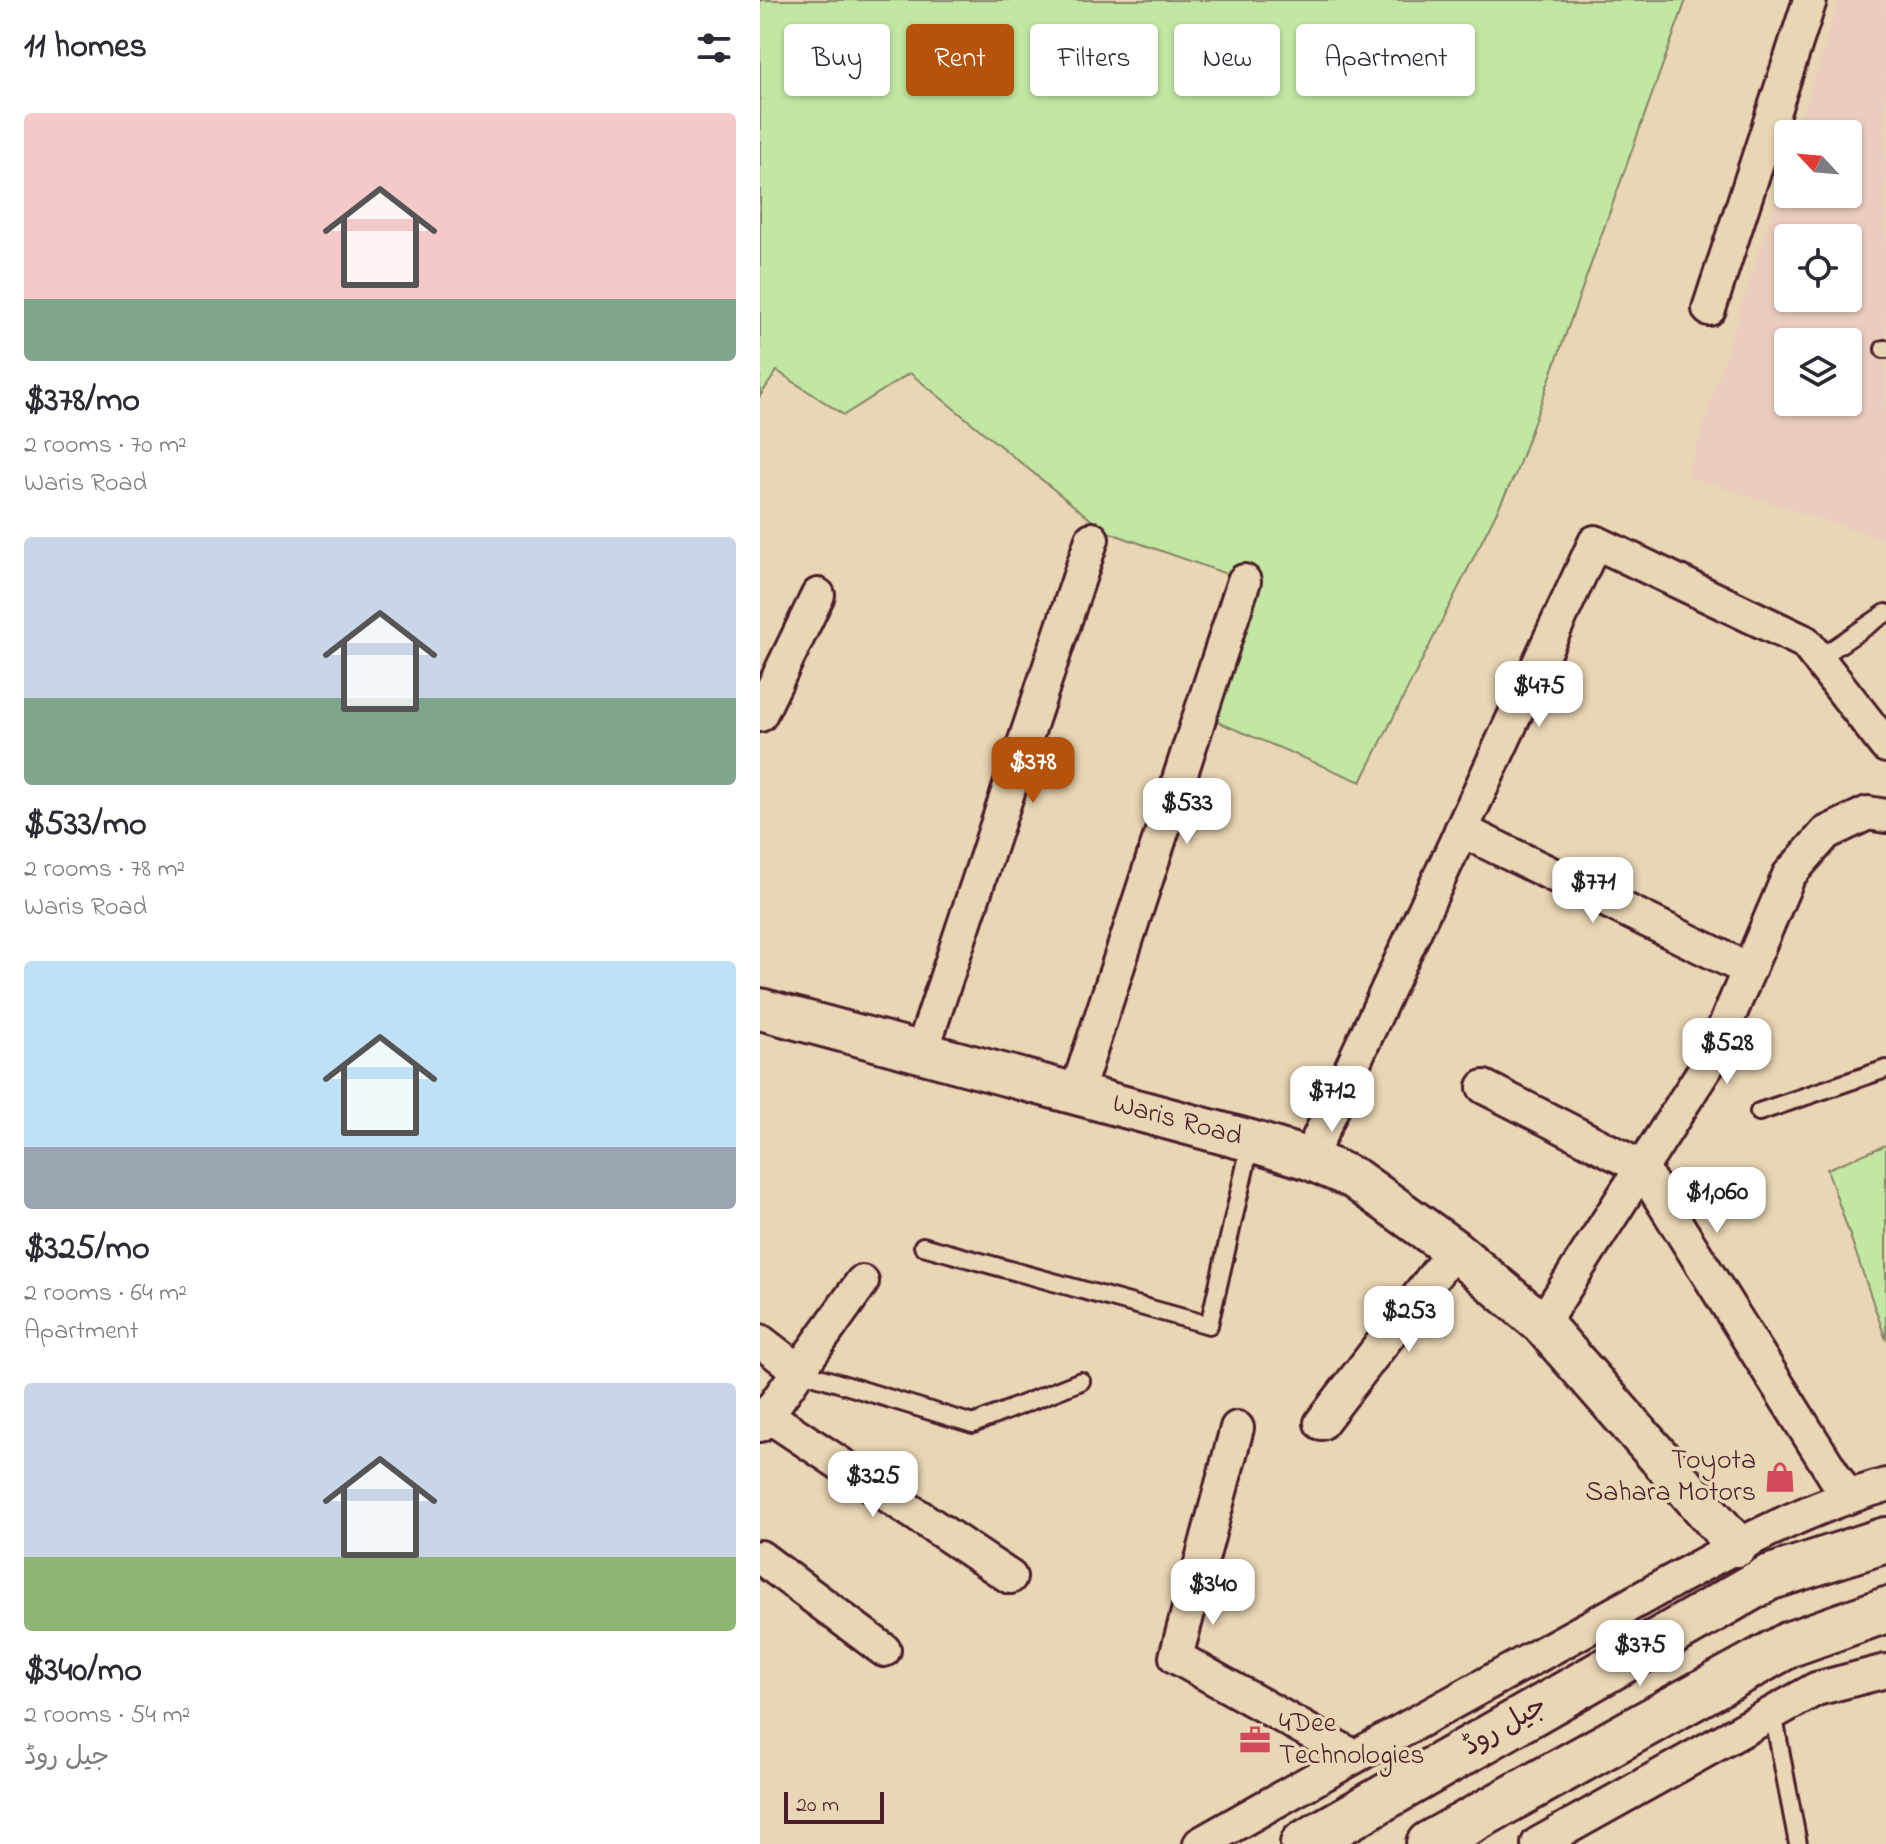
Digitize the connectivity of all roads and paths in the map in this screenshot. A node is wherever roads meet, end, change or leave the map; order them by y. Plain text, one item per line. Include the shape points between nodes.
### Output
1 (1810, 0) edge
2 (1709, 309) dead end
3 (1092, 539) dead end
4 (1244, 581) dead end
5 (818, 595) dead end
6 (1886, 613) edge
7 (1818, 659) junction
8 (760, 715) edge
9 (1886, 746) edge
10 (1886, 816) edge
11 (1461, 830) junction
12 (1749, 970) junction
13 (760, 1009) edge
14 (921, 1054) junction
15 (1886, 1069) edge
16 (1484, 1087) dead end
17 (1076, 1094) junction
18 (1759, 1112) dead end
19 (1251, 1141) junction
20 (1309, 1159) junction
21 (1641, 1167) junction
22 (923, 1246) dead end
23 (1454, 1250) junction
24 (862, 1282) dead end
25 (1542, 1324) junction
26 (760, 1341) edge
27 (799, 1371) junction
28 (1081, 1381) dead end
29 (763, 1420) edge
30 (1321, 1423) dead end
31 (1237, 1428) dead end
32 (1886, 1485) edge
33 (1847, 1496) junction
34 (1886, 1540) edge
35 (1737, 1546) junction
36 (760, 1557) edge
37 (1010, 1577) dead end
38 (1886, 1610) edge
39 (884, 1650) dead end
40 (1886, 1671) edge
41 (1773, 1713) junction
42 (1353, 1756) junction
43 (1200, 1844) edge
44 (1303, 1844) edge
45 (1429, 1844) edge
46 (1538, 1844) edge
47 (1798, 1844) edge

1 - 2 street
3 - 14 street
4 - 17 street
5 - 8 street
6 - 7 lane
7 - 9 street
7 - 11 street via 1805,642 1595,542
10 - 12 street via 1868,813 1826,833 1789,875
11 - 12 street
11 - 20 street
12 - 21 street via 1710,1061
13 - 14 street, Waris Road
14 - 17 street, Waris Road
15 - 18 lane
16 - 21 street
17 - 19 street, Waris Road
19 - 20 street, Waris Road
19 - 22 lane via 1209,1325
20 - 23 street, Waris Road via 1355,1179
21 - 25 street
21 - 33 street
23 - 25 street, Waris Road
23 - 30 street
24 - 27 street
25 - 35 street, Waris Road
26 - 27 street
27 - 28 lane via 973,1424
27 - 29 street
29 - 37 street
31 - 42 street via 1176,1657
32 - 33 street
33 - 35 street
34 - 44 main road, جیل روڈ via 1768,1578
35 - 42 street
36 - 39 street
38 - 45 main road via 1790,1644
40 - 41 street via 1816,1689
41 - 46 street
41 - 47 lane
42 - 43 street

